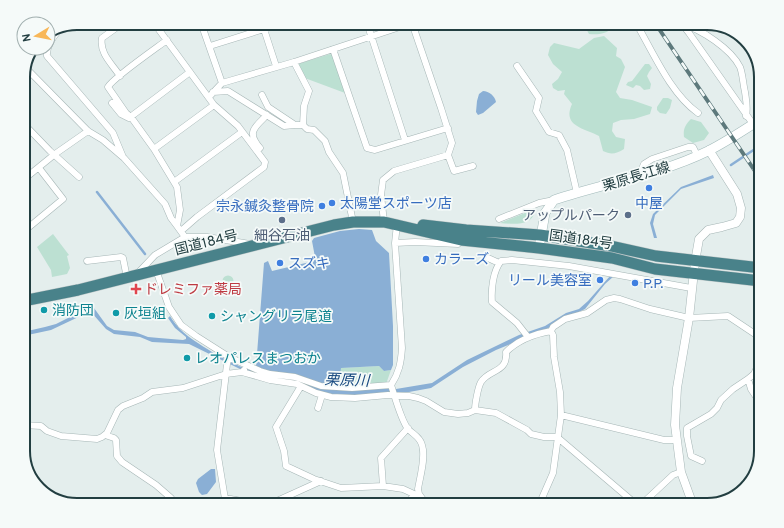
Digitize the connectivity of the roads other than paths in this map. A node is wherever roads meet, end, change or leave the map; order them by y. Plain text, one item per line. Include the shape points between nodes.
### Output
1 (113, 30) edge
2 (159, 30) edge
3 (204, 30) edge
4 (252, 30) edge
5 (264, 30) edge
6 (369, 30) edge
7 (388, 30) edge
8 (414, 30) edge
9 (640, 30) edge
10 (687, 30) edge
11 (698, 30) edge
12 (371, 37) junction
13 (166, 40) junction
14 (210, 46) junction
15 (333, 49) junction
16 (48, 56) edge
17 (294, 62) junction
18 (276, 66) junction
19 (517, 66) dead end
20 (30, 72) edge
21 (190, 72) junction
22 (120, 76) junction
23 (222, 83) junction
24 (211, 94) junction
25 (262, 95) dead end
26 (112, 103) dead end
27 (214, 105) junction
28 (698, 113) dead end
29 (267, 115) junction
30 (746, 116) junction
31 (131, 117) junction
32 (753, 124) joint
33 (295, 125) junction
34 (303, 125) junction
35 (448, 128) junction
36 (30, 130) edge
37 (88, 131) junction
38 (242, 132) junction
39 (405, 140) junction
40 (260, 148) dead end
41 (154, 149) junction
42 (709, 150) junction
43 (55, 154) junction
44 (448, 155) junction
45 (124, 158) junction
46 (473, 166) dead end
47 (39, 168) junction
48 (30, 175) edge
49 (79, 177) dead end
50 (174, 182) junction
51 (577, 193) junction
52 (554, 200) junction
53 (499, 219) dead end
54 (353, 222) junction
55 (384, 222) junction
56 (397, 224) junction
57 (30, 226) edge
58 (179, 229) junction
59 (540, 235) junction
60 (185, 237) junction
61 (461, 240) junction
62 (395, 243) junction
63 (256, 245) junction
64 (538, 248) junction
65 (488, 258) dead end
66 (87, 262) dead end
67 (499, 262) junction
68 (695, 262) junction
69 (754, 267) edge
70 (156, 270) junction
71 (693, 273) junction
72 (131, 276) junction
73 (754, 280) edge
74 (691, 288) junction
75 (30, 300) edge
76 (689, 318) junction
77 (551, 331) junction
78 (754, 333) edge
79 (527, 335) junction
80 (228, 360) junction
81 (244, 368) junction
82 (226, 374) junction
83 (754, 374) edge
84 (748, 379) junction
85 (301, 386) junction
86 (392, 386) junction
87 (754, 393) edge
88 (322, 395) junction
89 (394, 396) junction
90 (318, 408) dead end
91 (475, 410) junction
92 (561, 415) junction
93 (30, 425) edge
94 (675, 425) junction
95 (408, 428) junction
96 (687, 428) junction
97 (105, 435) junction
98 (558, 438) junction
99 (676, 440) junction
100 (702, 461) dead end
101 (681, 472) junction
102 (321, 481) junction
103 (384, 486) junction
104 (418, 495) junction
105 (171, 498) dead end
106 (225, 498) edge
107 (282, 498) edge
108 (414, 498) edge
109 (420, 498) edge
110 (542, 498) edge
111 (629, 498) edge
112 (648, 498) edge
113 (690, 498) edge

1 - 22 street via 102,38 100,46
2 - 13 street
3 - 14 street
4 - 14 street
5 - 18 street
6 - 12 street
7 - 12 street
8 - 35 street
9 - 28 street via 686,105
10 - 30 street
11 - 30 street via 737,62 748,110
12 - 15 street
12 - 39 street
13 - 21 street
13 - 22 street
14 - 23 street
15 - 17 street
15 - 39 street via 367,148 375,150
16 - 45 street via 113,133
17 - 18 street
17 - 34 street via 309,90 304,106
18 - 23 street
19 - 51 street via 539,98 536,111 549,132 559,135 564,143
20 - 37 street
21 - 24 street
21 - 31 street
22 - 31 street via 108,87
23 - 24 street
24 - 27 street
24 - 29 street via 228,91
25 - 33 street via 268,107
26 - 31 street via 121,114
27 - 38 street
27 - 41 street
29 - 33 street via 284,126
29 - 40 street via 252,131
30 - 32 street
31 - 41 street
32 - 42 main road, 栗原長江線
33 - 34 street
34 - 54 street via 314,130 325,141 329,152 343,172
35 - 39 street
35 - 44 street via 452,143
36 - 43 street
37 - 43 street
37 - 45 street
38 - 50 street
38 - 58 street via 265,162 264,167
41 - 50 street
42 - 51 main road, 栗原長江線 via 639,176
42 - 68 street via 737,194 741,213 736,223 708,230 699,238
43 - 47 street
43 - 49 street
44 - 46 street via 454,171
44 - 55 street via 394,171 383,180 381,195
45 - 58 street via 165,204 170,218
47 - 48 street
47 - 57 street via 63,199
50 - 58 street via 180,210
51 - 52 main road, 栗原長江線
52 - 53 street via 539,203
52 - 59 main road via 545,213
54 - 55 highway, 国道184号
54 - 63 highway, 国道184号
55 - 56 highway, 国道184号
56 - 59 highway, 国道184号
56 - 61 highway, 国道184号
56 - 62 street
58 - 60 street
59 - 64 main road
59 - 68 highway, 国道184号
60 - 63 street
60 - 72 street via 154,255
61 - 62 street via 458,244
61 - 64 highway, 国道184号
62 - 86 street via 402,348 401,364
63 - 70 highway, 国道184号
64 - 71 highway, 国道184号 via 612,258 655,269
65 - 67 street
66 - 72 street via 121,256
67 - 74 street via 512,260 569,266
67 - 79 street via 494,274 492,302
68 - 69 highway, 国道184号
68 - 71 street
70 - 72 highway, 国道184号
70 - 80 street via 169,307 180,325
71 - 73 highway, 国道184号
71 - 74 street
72 - 75 highway, 国道184号
74 - 76 street
76 - 77 street via 614,298 606,300 587,313 565,319
76 - 78 street via 728,316
76 - 94 street
77 - 79 street
77 - 92 street
79 - 91 street via 506,352 502,366 480,383
80 - 81 street
80 - 82 street
81 - 82 street
81 - 85 street via 270,380
81 - 86 street via 295,377 329,387
82 - 97 street via 183,388 152,392 123,406 118,410
82 - 106 street via 217,450
83 - 84 street
84 - 87 street
84 - 96 street via 721,400 711,414
85 - 88 street
85 - 102 street via 276,431 283,448 286,466
86 - 89 street
88 - 89 street via 355,398
88 - 90 street
89 - 91 street via 418,398 444,412 458,414
89 - 95 street
91 - 98 street via 496,414 531,434
92 - 98 street
92 - 99 street via 664,440
93 - 97 street via 41,426 62,436 96,439
94 - 96 street
94 - 99 street
95 - 103 street via 381,458
95 - 104 street via 417,436 424,452
96 - 100 street via 691,456
97 - 105 street via 116,440 117,456 122,462
98 - 110 street via 553,473
98 - 111 street
99 - 101 street
101 - 112 street via 673,475
101 - 113 street
102 - 103 street via 341,488
102 - 107 street
103 - 104 street
104 - 108 street
104 - 109 street

